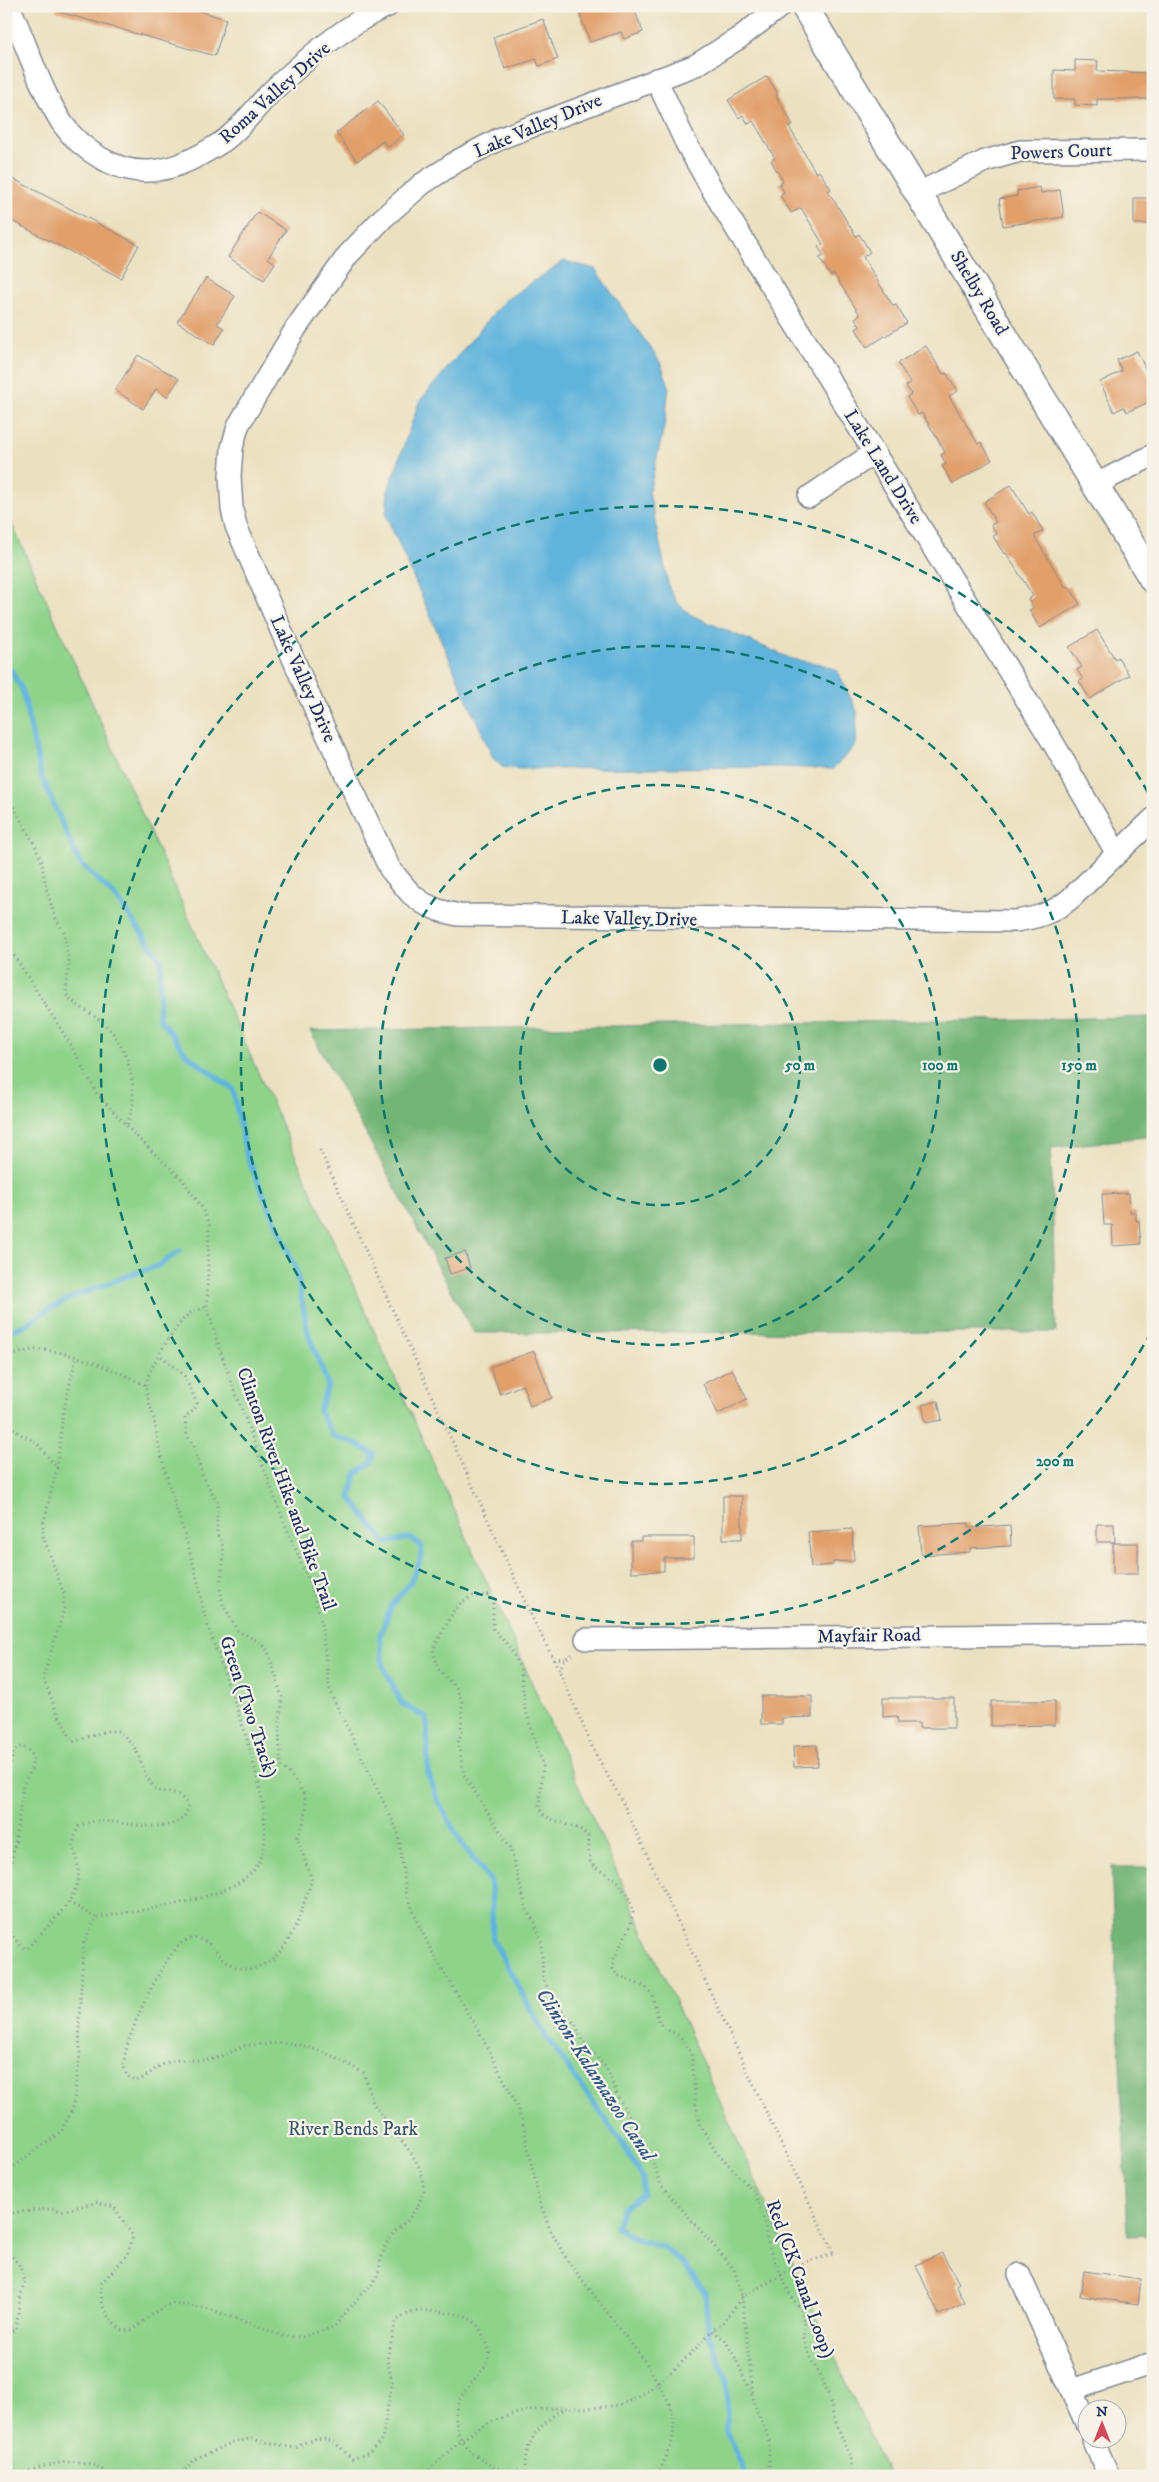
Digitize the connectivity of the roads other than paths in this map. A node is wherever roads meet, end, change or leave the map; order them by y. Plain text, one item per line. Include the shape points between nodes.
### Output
1 (9, 6) edge
2 (388, 6) edge
3 (781, 6) edge
4 (804, 6) edge
5 (656, 79) junction
6 (1153, 150) edge
7 (918, 193) junction
8 (874, 453) junction
9 (1153, 455) edge
10 (1095, 485) junction
11 (809, 497) dead end
12 (1153, 580) edge
13 (1153, 819) edge
14 (1116, 852) junction
15 (1153, 1634) edge
16 (586, 1639) dead end
17 (1019, 2274) dead end
18 (1153, 2363) edge
19 (1072, 2390) junction
20 (1076, 2400) edge
21 (1097, 2450) edge
22 (1109, 2476) edge

1 - 2 street, Roma Valley Drive via 45,93 63,125 102,159 120,167 149,171 185,163 224,141 313,55
3 - 5 street, Lake Valley Drive via 696,65
4 - 7 street, Shelby Road
5 - 8 street, Lake Land Drive via 686,143 716,196
5 - 14 street, Lake Valley Drive via 501,138 459,160 403,199 348,254 323,288 238,426 230,476 232,508 241,541 390,869 423,903 438,910 478,917 986,922 1038,918 1057,909 1070,900
6 - 7 street, Powers Court via 1020,151 985,161
7 - 10 street, Shelby Road
8 - 11 street
8 - 14 street, Lake Land Drive via 1055,746
9 - 10 street
10 - 12 street, Shelby Road
13 - 14 street, Lake Valley Drive
15 - 16 street, Mayfair Road
17 - 19 street
18 - 19 street
19 - 20 street
21 - 22 street

